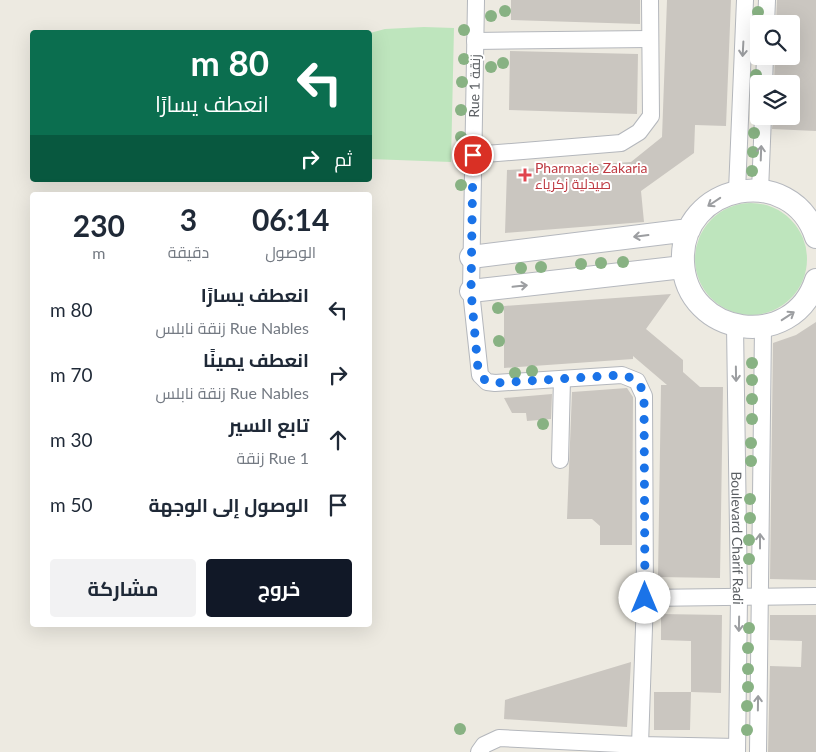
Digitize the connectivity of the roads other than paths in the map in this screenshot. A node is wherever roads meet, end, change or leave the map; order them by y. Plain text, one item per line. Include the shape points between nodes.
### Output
1 (476, 0) edge
2 (650, 0) edge
3 (745, 0) edge
4 (767, 0) edge
5 (766, 15) edge
6 (650, 38) junction
7 (475, 41) junction
8 (763, 125) edge
9 (473, 155) junction
10 (737, 191) junction
11 (760, 191) junction
12 (814, 228) edge
13 (689, 230) junction
14 (472, 257) junction
15 (683, 267) junction
16 (816, 280) edge
17 (471, 291) junction
18 (735, 326) junction
19 (763, 326) junction
20 (562, 379) junction
21 (560, 460) dead end
22 (760, 596) junction
23 (816, 596) edge
24 (739, 597) junction
25 (645, 598) junction
26 (640, 745) junction
27 (737, 750) edge
28 (479, 752) edge
29 (758, 752) edge

1 - 7 street, Rue 1 زنقة
2 - 6 street
3 -> 10 street
4 - 5 street
6 - 7 street
6 - 9 street via 651,116 633,138 622,143
7 - 9 street, Rue 1 زنقة
11 -> 8 street
9 - 14 street, Rue 1 زنقة
10 - 11 main road
10 -> 13 main road via 709,204
11 - 12 main road via 789,202
13 -> 14 main road
13 - 15 main road via 683,248
14 - 17 street, Rue 1 زنقة
17 -> 15 main road
15 - 18 main road via 689,287 700,304 716,318
19 -> 16 main road via 781,321 794,312 808,297
17 - 20 street, Rue 1 زنقة via 478,369 487,382
18 - 19 main road
18 -> 24 street, Boulevard Charif Radi
22 -> 19 street, Boulevard Charif Radi
20 - 21 street
20 - 25 street via 622,375 637,381 642,387
22 - 23 street
22 - 24 street
29 -> 22 street, Boulevard Charif Radi
24 - 25 street
24 -> 27 street, Boulevard Charif Radi
25 - 26 street
26 - 27 street
26 - 28 street via 499,738 484,744

